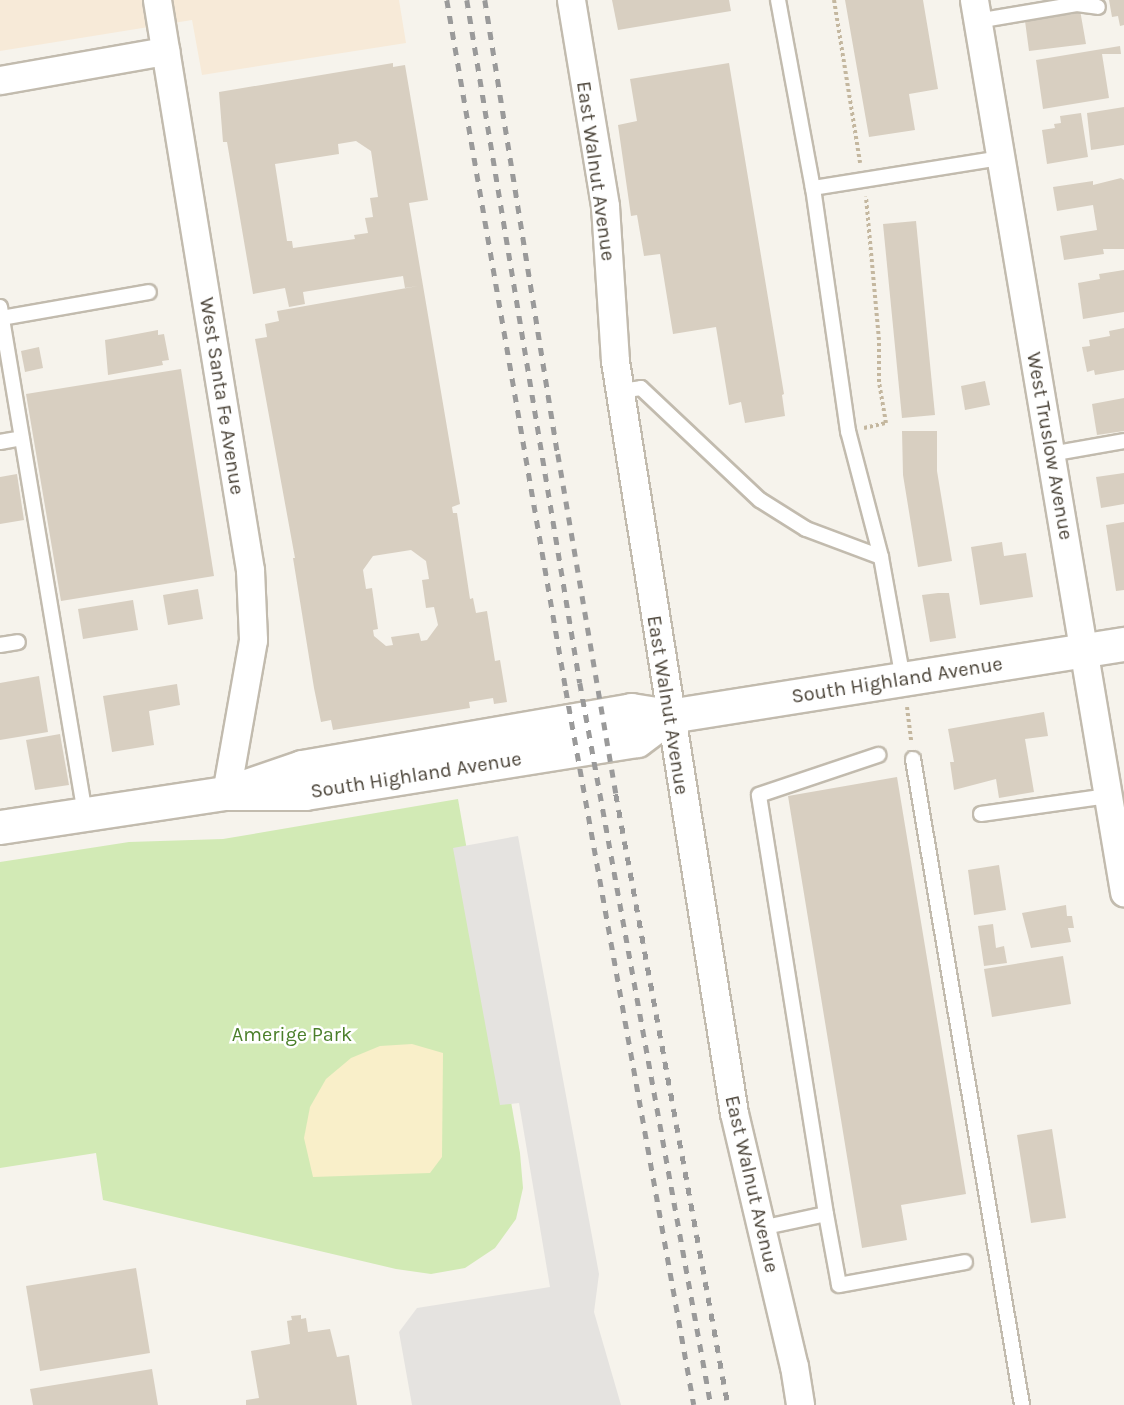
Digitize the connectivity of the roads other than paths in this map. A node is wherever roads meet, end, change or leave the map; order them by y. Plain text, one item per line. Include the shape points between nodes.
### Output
1 (157, 0) edge
2 (571, 0) edge
3 (778, 0) edge
4 (1098, 7) dead end
5 (976, 10) edge
6 (165, 51) junction
7 (0, 80) edge
8 (1001, 158) junction
9 (813, 188) junction
10 (149, 292) dead end
11 (1, 313) edge
12 (620, 391) junction
13 (22, 438) junction
14 (1124, 441) edge
15 (0, 442) edge
16 (1051, 454) junction
17 (881, 557) junction
18 (18, 642) dead end
19 (1124, 644) edge
20 (0, 645) edge
21 (1084, 650) junction
22 (903, 679) junction
23 (669, 716) junction
24 (878, 754) dead end
25 (913, 759) dead end
26 (226, 793) junction
27 (1108, 796) junction
28 (85, 814) junction
29 (981, 814) dead end
30 (0, 827) edge
31 (1124, 892) edge
32 (826, 1214) junction
33 (761, 1228) junction
34 (965, 1262) dead end
35 (800, 1405) edge
36 (1022, 1405) edge

1 - 6 street, West Santa Fe Avenue
2 - 12 street, East Walnut Avenue via 604,206
3 - 9 lane
4 - 5 lane via 1077,4
5 - 8 street, West Truslow Avenue
6 - 7 street
6 - 26 street, West Santa Fe Avenue via 250,570 253,640
8 - 9 lane
8 - 16 street, West Truslow Avenue
9 - 17 lane via 848,431
10 - 11 lane
11 - 13 lane
12 - 17 lane via 641,388 760,500 806,529
12 - 23 street, East Walnut Avenue
13 - 15 lane
13 - 28 lane
14 - 16 lane
16 - 21 street, West Truslow Avenue
17 - 22 lane
18 - 20 lane
19 - 21 street, South Highland Avenue
21 - 22 street, South Highland Avenue
21 - 27 street, West Truslow Avenue
22 - 23 street, South Highland Avenue
23 - 26 street, South Highland Avenue via 631,710 302,767
23 - 33 street, East Walnut Avenue via 734,1113
24 - 32 lane via 759,795
25 - 36 lane
26 - 28 street, South Highland Avenue
27 - 29 lane
27 - 31 street, West Truslow Avenue
28 - 30 street, South Highland Avenue
32 - 33 lane
32 - 34 lane via 840,1285
33 - 35 street, East Walnut Avenue

